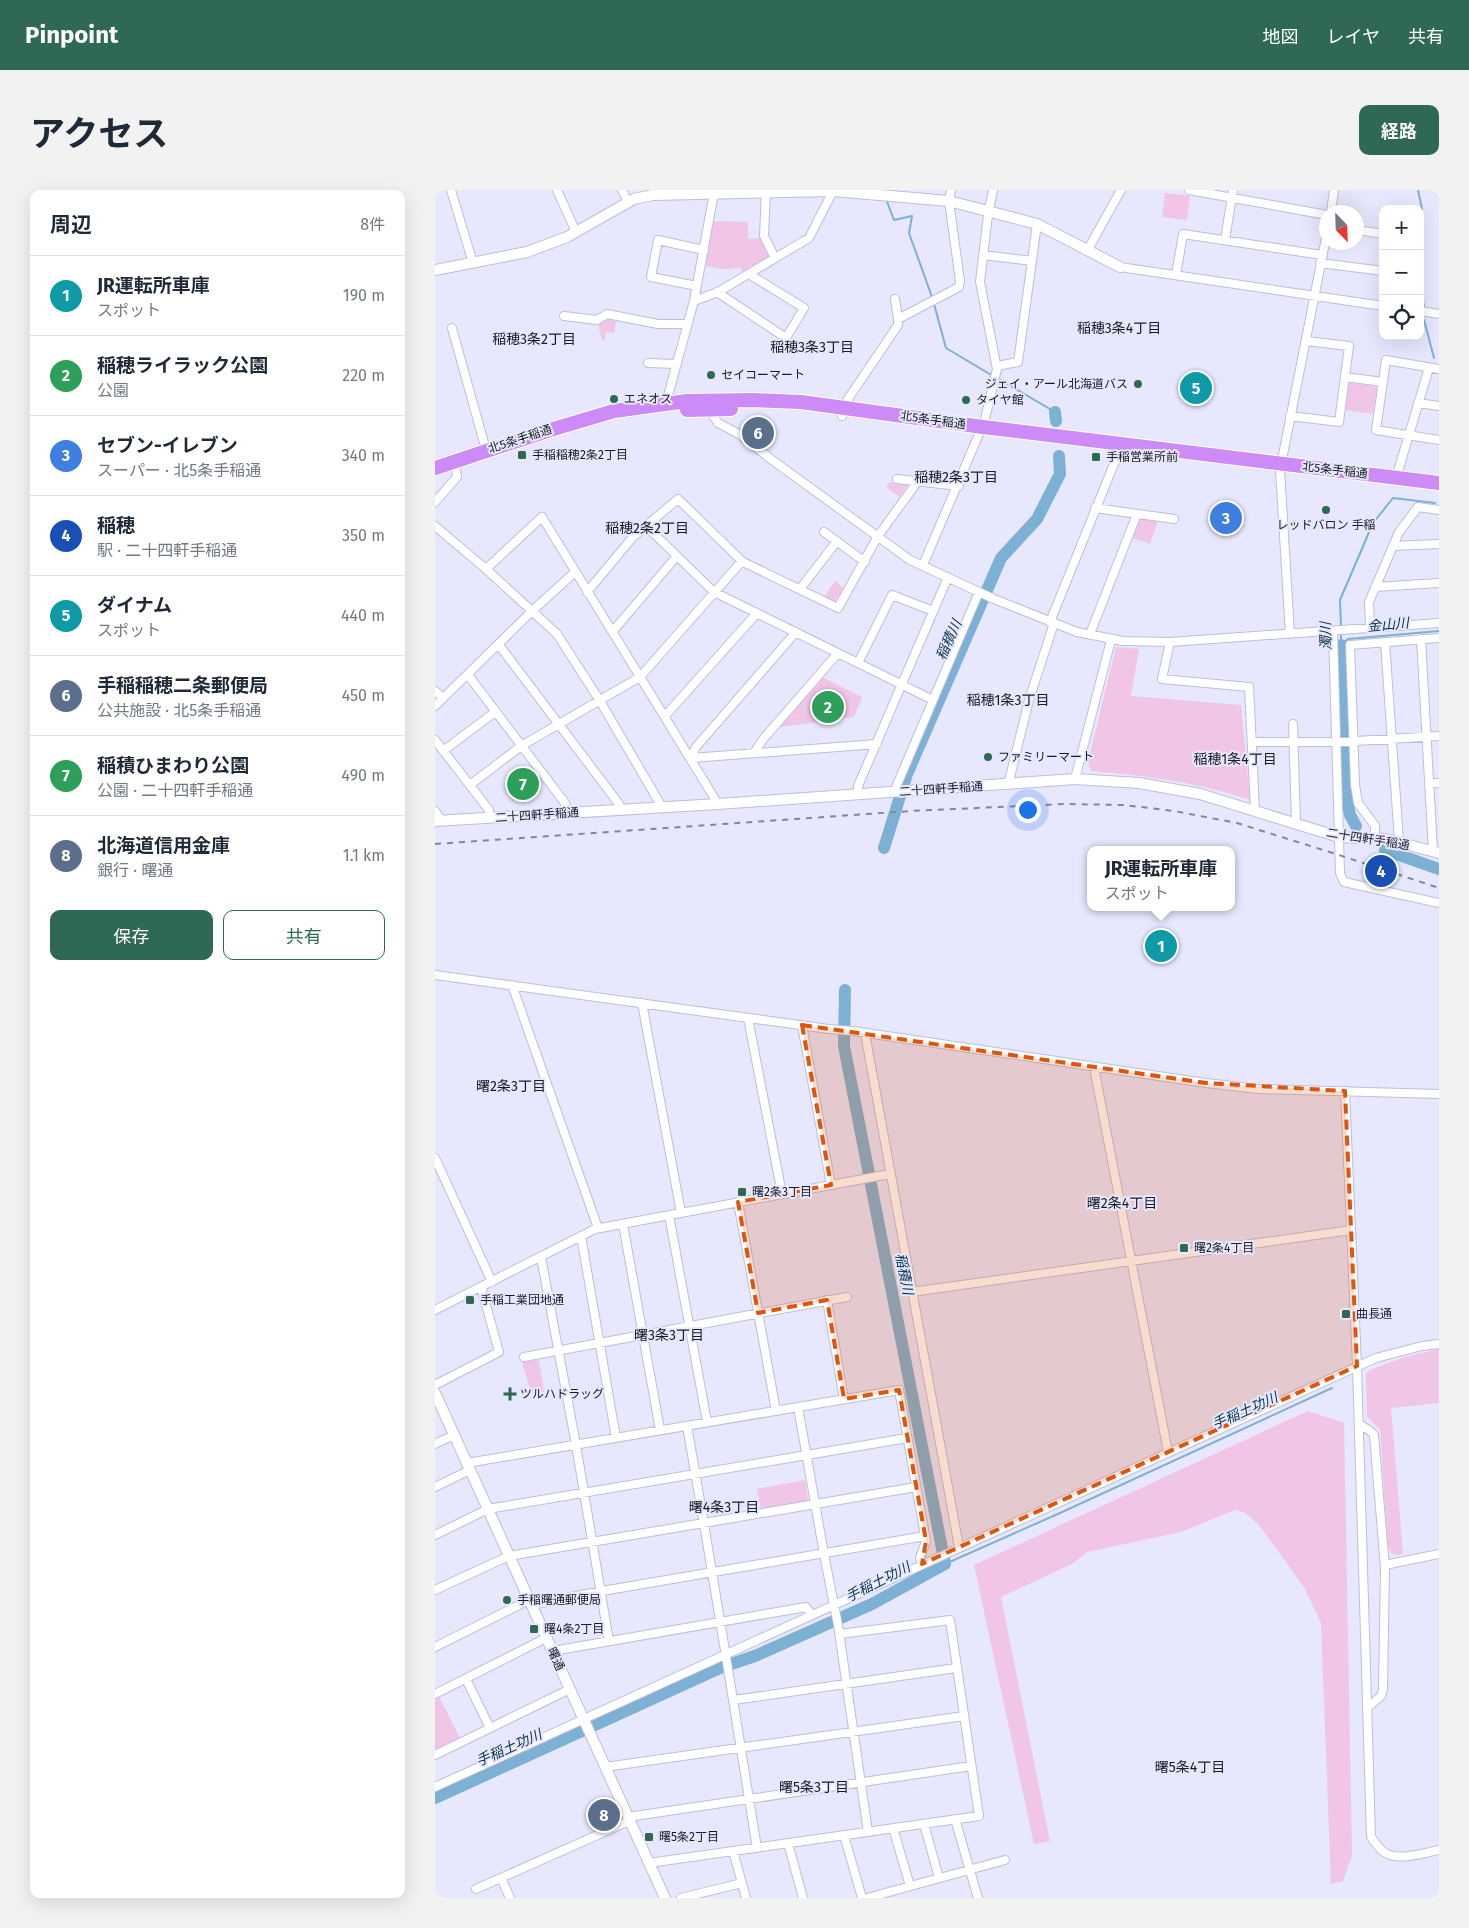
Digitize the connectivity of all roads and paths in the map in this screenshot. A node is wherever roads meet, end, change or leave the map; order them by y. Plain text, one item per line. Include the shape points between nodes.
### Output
1 (451, 190) edge
2 (557, 190) edge
3 (622, 190) edge
4 (815, 190) edge
5 (951, 190) edge
6 (993, 190) edge
7 (1192, 190) edge
8 (1334, 190) edge
9 (771, 191) edge
10 (833, 191) edge
11 (1117, 191) edge
12 (729, 192) edge
13 (714, 193) junction
14 (1232, 194) edge
15 (628, 202) junction
16 (949, 202) junction
17 (1332, 205) edge
18 (988, 211) junction
19 (1319, 213) edge
20 (1037, 224) junction
21 (1364, 231) edge
22 (576, 232) junction
23 (1379, 233) edge
24 (1225, 240) junction
25 (704, 250) junction
26 (1323, 250) edge
27 (1087, 251) junction
28 (983, 255) junction
29 (775, 258) junction
30 (1321, 259) junction
31 (1031, 262) junction
32 (473, 263) junction
33 (1120, 267) joint
34 (435, 270) edge
35 (1379, 270) edge
36 (749, 274) junction
37 (1176, 275) junction
38 (697, 286) junction
39 (717, 292) junction
40 (1315, 296) junction
41 (895, 299) dead end
42 (695, 301) junction
43 (1379, 305) edge
44 (1424, 312) edge
45 (1439, 314) edge
46 (564, 316) dead end
47 (897, 320) junction
48 (687, 324) junction
49 (452, 328) dead end
50 (1306, 341) junction
51 (648, 363) dead end
52 (677, 364) junction
53 (997, 367) junction
54 (1429, 368) junction
55 (1439, 369) edge
56 (1345, 377) junction
57 (1383, 382) junction
58 (666, 403) junction
59 (1418, 403) junction
60 (1439, 406) edge
61 (709, 410) junction
62 (843, 411) junction
63 (1290, 416) junction
64 (981, 431) junction
65 (1409, 435) junction
66 (1439, 440) edge
67 (486, 450) junction
68 (1117, 451) junction
69 (455, 466) junction
70 (1280, 467) junction
71 (435, 468) edge
72 (435, 476) edge
73 (1395, 478) junction
74 (897, 479) dead end
75 (918, 481) junction
76 (1439, 483) edge
77 (959, 486) junction
78 (1439, 490) edge
79 (435, 502) edge
80 (1095, 508) junction
81 (1439, 510) edge
82 (1137, 514) junction
83 (1174, 519) dead end
84 (435, 526) edge
85 (646, 526) junction
86 (824, 532) dead end
87 (878, 536) junction
88 (837, 541) junction
89 (1439, 544) edge
90 (1393, 546) junction
91 (677, 556) junction
92 (742, 561) junction
93 (865, 562) junction
94 (923, 566) junction
95 (486, 569) junction
96 (575, 572) junction
97 (947, 577) junction
98 (1439, 584) edge
99 (1375, 587) junction
100 (800, 589) junction
101 (587, 592) junction
102 (714, 592) junction
103 (980, 592) junction
104 (532, 611) junction
105 (933, 611) junction
106 (757, 613) junction
107 (1052, 623) junction
108 (1439, 623) edge
109 (1370, 628) junction
110 (1335, 630) junction
111 (613, 631) junction
112 (796, 632) junction
113 (1090, 634) junction
114 (1290, 634) junction
115 (1439, 638) edge
116 (1421, 639) junction
117 (1111, 640) junction
118 (1170, 642) junction
119 (1385, 642) junction
120 (499, 645) junction
121 (838, 652) junction
122 (858, 662) junction
123 (467, 675) junction
124 (640, 677) junction
125 (902, 684) junction
126 (435, 691) edge
127 (443, 698) junction
128 (933, 700) junction
129 (600, 701) junction
130 (435, 706) edge
131 (495, 712) junction
132 (665, 716) junction
133 (559, 724) junction
134 (1293, 724) dead end
135 (1427, 736) junction
136 (1439, 736) edge
137 (1391, 738) junction
138 (435, 740) edge
139 (1351, 741) junction
140 (1252, 742) junction
141 (1295, 742) junction
142 (1338, 742) junction
143 (877, 744) junction
144 (521, 746) junction
145 (443, 751) junction
146 (755, 753) junction
147 (691, 758) junction
148 (1075, 779) junction
149 (1439, 783) edge
150 (1429, 784) junction
151 (469, 785) junction
152 (1008, 785) junction
153 (896, 792) junction
154 (858, 794) junction
155 (718, 804) junction
156 (662, 807) junction
157 (435, 810) edge
158 (621, 810) junction
159 (1255, 810) junction
160 (567, 813) junction
161 (490, 818) junction
162 (438, 820) edge
163 (1296, 823) junction
164 (1339, 837) junction
165 (1375, 838) junction
166 (1399, 841) junction
167 (1436, 852) edge
168 (1439, 903) edge
169 (435, 975) edge
170 (511, 985) junction
171 (643, 1003) junction
172 (748, 1018) junction
173 (802, 1026) junction
174 (865, 1033) junction
175 (1094, 1067) junction
176 (1345, 1092) junction
177 (1439, 1094) edge
178 (435, 1158) edge
179 (890, 1174) junction
180 (831, 1185) junction
181 (781, 1194) junction
182 (738, 1202) junction
183 (681, 1213) junction
184 (669, 1215) junction
185 (623, 1224) junction
186 (598, 1228) junction
187 (1351, 1230) junction
188 (581, 1236) junction
189 (541, 1257) junction
190 (1133, 1261) junction
191 (492, 1282) junction
192 (481, 1287) junction
193 (912, 1292) junction
194 (847, 1297) dead end
195 (827, 1300) junction
196 (435, 1310) edge
197 (758, 1313) junction
198 (689, 1326) junction
199 (643, 1335) junction
200 (599, 1343) junction
201 (1439, 1344) edge
202 (559, 1351) junction
203 (524, 1357) dead end
204 (1357, 1366) junction
205 (435, 1385) edge
206 (436, 1399) edge
207 (844, 1399) junction
208 (798, 1407) junction
209 (776, 1410) junction
210 (707, 1422) junction
211 (1359, 1424) junction
212 (687, 1426) junction
213 (660, 1430) junction
214 (454, 1435) junction
215 (616, 1438) junction
216 (907, 1438) junction
217 (435, 1444) edge
218 (576, 1445) junction
219 (1169, 1452) junction
220 (807, 1455) junction
221 (468, 1467) junction
222 (696, 1474) junction
223 (435, 1487) edge
224 (916, 1487) junction
225 (584, 1493) junction
226 (815, 1504) junction
227 (487, 1509) junction
228 (704, 1523) junction
229 (435, 1535) edge
230 (925, 1536) junction
231 (593, 1542) junction
232 (959, 1548) junction
233 (824, 1554) junction
234 (1439, 1554) edge
235 (509, 1556) junction
236 (922, 1564) junction
237 (1385, 1565) junction
238 (712, 1574) junction
239 (435, 1590) edge
240 (601, 1591) junction
241 (530, 1603) junction
242 (834, 1607) junction
243 (811, 1614) junction
244 (720, 1622) junction
245 (840, 1634) junction
246 (546, 1638) junction
247 (609, 1642) junction
248 (435, 1646) edge
249 (553, 1651) junction
250 (727, 1656) junction
251 (956, 1668) junction
252 (466, 1679) junction
253 (435, 1682) edge
254 (847, 1683) junction
255 (570, 1690) junction
256 (437, 1693) edge
257 (734, 1700) junction
258 (1367, 1708) junction
259 (964, 1716) junction
260 (584, 1720) junction
261 (490, 1728) junction
262 (854, 1732) junction
263 (741, 1748) junction
264 (435, 1755) edge
265 (971, 1766) junction
266 (605, 1767) junction
267 (861, 1782) junction
268 (435, 1787) edge
269 (749, 1799) junction
270 (629, 1819) junction
271 (955, 1819) junction
272 (924, 1824) junction
273 (893, 1828) junction
274 (869, 1832) junction
275 (844, 1835) junction
276 (788, 1843) junction
277 (757, 1848) junction
278 (1439, 1850) edge
279 (733, 1851) junction
280 (1005, 1860) dead end
281 (649, 1863) junction
282 (969, 1870) junction
283 (501, 1878) junction
284 (939, 1878) junction
285 (742, 1883) junction
286 (910, 1886) junction
287 (476, 1890) dead end
288 (510, 1898) edge
289 (665, 1898) edge
290 (681, 1898) edge
291 (746, 1898) edge
292 (803, 1898) edge
293 (862, 1898) edge
294 (867, 1898) edge
295 (977, 1898) edge

1 - 32 street
2 - 22 street
3 - 15 street
4 - 9 street
4 - 10 street
5 - 16 street
6 - 18 street
7 - 14 street
8 - 17 street
9 - 12 street
9 - 29 street via 764,236
10 - 16 street
10 - 29 street via 809,238
11 - 27 street
12 - 13 street
13 - 15 street via 653,195
13 - 25 street
14 - 19 street
14 - 24 street
15 - 22 street
16 - 18 street
16 - 47 street via 959,287
18 - 20 street
18 - 28 street
20 - 27 street
20 - 31 street
21 - 23 street
22 - 32 street via 527,252
24 - 30 street
24 - 37 street via 1183,234
25 - 38 street
25 - 38 street via 658,240 651,277
26 - 30 street
27 - 33 street
28 - 31 street
28 - 53 street via 980,282
29 - 36 street
30 - 35 street
30 - 40 street
31 - 53 street via 1018,362
32 - 34 street
33 - 37 street
36 - 39 street
36 - 39 street via 804,308 786,338
37 - 40 street
38 - 42 street
39 - 42 street
40 - 43 street
40 - 50 street
41 - 47 street
42 - 48 street
44 - 45 street
46 - 48 street via 597,320 607,314 658,324
47 - 62 street via 898,325
48 - 52 street
49 - 67 street
50 - 56 street via 1349,346
50 - 63 street
51 - 52 street
52 - 58 street
53 - 64 street
54 - 55 street
54 - 57 street via 1386,360
54 - 59 street
56 - 57 street
56 - 63 street via 1339,422
57 - 65 street via 1376,430
58 - 62 highway, 北5条手稲通 via 801,402
58 - 67 highway, 北5条手稲通 via 614,411
59 - 60 street
59 - 65 street
61 - 62 highway, 北5条手稲通
61 - 69 highway, 北5条手稲通 via 616,420
61 - 87 street via 718,423 739,434
62 - 64 highway, 北5条手稲通
63 - 70 street
64 - 68 highway, 北5条手稲通
64 - 70 highway, 北5条手稲通
64 - 77 street
65 - 66 street
65 - 73 street
67 - 69 highway, 北5条手稲通
68 - 70 highway, 北5条手稲通
68 - 80 street
69 - 71 highway, 北5条手稲通
69 - 72 highway, 北5条手稲通
69 - 79 street via 457,476
70 - 73 highway, 北5条手稲通
70 - 78 highway, 北5条手稲通
70 - 114 street
73 - 76 highway, 北5条手稲通
74 - 75 street
75 - 77 street
75 - 87 street
77 - 94 street
80 - 82 street
80 - 107 street
81 - 90 street via 1418,507 1399,532
82 - 83 street
82 - 113 street
84 - 95 street
85 - 91 street
85 - 92 street via 678,499
85 - 101 street
86 - 88 street
87 - 93 street
87 - 94 street
88 - 93 street
88 - 100 street
89 - 90 street
90 - 99 street
91 - 102 street
91 - 111 street
92 - 100 street
92 - 102 street
93 - 100 street via 838,608
94 - 97 street
95 - 96 street via 542,516
95 - 104 street
96 - 101 street
96 - 104 street
97 - 103 street
97 - 105 street
98 - 99 street
99 - 109 street via 1369,602
101 - 111 street
102 - 106 street
102 - 124 street
103 - 107 street
103 - 128 street
104 - 120 street
104 - 129 street via 557,634
105 - 122 street via 892,596
105 - 125 street
106 - 112 street
106 - 132 street
107 - 113 street
107 - 152 street
108 - 109 street
109 - 110 street
110 - 114 street
110 - 142 street
111 - 124 street
112 - 121 street
112 - 147 street via 696,747
113 - 117 street
114 - 118 street
115 - 116 street
116 - 119 street
116 - 135 street
117 - 118 street
117 - 148 street
118 - 140 street via 1162,679 1249,687
119 - 137 street
119 - 139 street via 1350,644
120 - 123 street
120 - 133 street
121 - 122 street
121 - 146 street via 764,738
122 - 125 street
123 - 127 street
123 - 131 street
124 - 129 street
124 - 132 street
125 - 128 street
125 - 143 street
126 - 127 street
127 - 130 street
128 - 153 street
129 - 133 street
129 - 156 street
131 - 144 street
131 - 145 street
132 - 147 street
133 - 144 street
133 - 158 street
134 - 141 street
135 - 136 street
135 - 137 street
135 - 150 street
137 - 139 street
137 - 166 street
138 - 145 street
139 - 142 street
139 - 165 street via 1358,803 1375,826
140 - 141 street
140 - 159 street
141 - 142 street
141 - 163 street
142 - 164 street
143 - 146 street
143 - 154 street
144 - 151 street
144 - 160 street via 565,803
145 - 151 street
146 - 147 street
147 - 155 street
148 - 152 street, 二十四軒手稲通
148 - 159 street, 二十四軒手稲通 via 1148,785 1200,794
149 - 150 street
150 - 167 street
151 - 161 street via 489,810
152 - 153 street, 二十四軒手稲通
153 - 154 street, 二十四軒手稲通
154 - 155 street, 二十四軒手稲通
155 - 156 street, 二十四軒手稲通
156 - 158 street, 二十四軒手稲通
157 - 162 street
158 - 160 street, 二十四軒手稲通
159 - 163 street, 二十四軒手稲通
160 - 161 street, 二十四軒手稲通
161 - 162 street, 二十四軒手稲通
163 - 164 street, 二十四軒手稲通
164 - 165 street, 二十四軒手稲通
164 - 168 street via 1340,873 1344,882
165 - 166 street, 二十四軒手稲通
166 - 167 street, 二十四軒手稲通
169 - 170 street
170 - 171 street
170 - 186 street
171 - 172 street
171 - 183 street
172 - 173 street
172 - 181 street
173 - 174 street
173 - 180 street
174 - 175 street
174 - 179 street
175 - 176 street via 1258,1089
175 - 190 street
176 - 177 street
176 - 187 street
178 - 191 street
179 - 180 street
179 - 193 street
180 - 181 street
181 - 182 street
182 - 183 street
182 - 197 street
183 - 184 street
184 - 185 street
184 - 198 street
185 - 186 street
185 - 199 street
186 - 188 street
187 - 190 street
187 - 204 street
188 - 189 street
188 - 200 street
189 - 191 street
189 - 202 street
190 - 193 street
190 - 219 street
191 - 192 street
192 - 196 street
192 - 205 street via 499,1352
193 - 232 street
194 - 195 street
195 - 197 street
195 - 207 street
197 - 198 street
197 - 209 street
198 - 199 street
198 - 210 street
199 - 200 street
199 - 213 street
200 - 202 street
200 - 215 street
201 - 204 street via 1394,1352
202 - 203 street
202 - 218 street
204 - 211 street
204 - 219 street
206 - 214 street, 曙通
207 - 208 street
207 - 216 street via 899,1390
208 - 209 street
208 - 220 street
209 - 210 street
210 - 212 street
211 - 237 street via 1374,1435
211 - 258 street
212 - 213 street
212 - 222 street
213 - 215 street
214 - 217 street
214 - 221 street, 曙通
215 - 218 street
216 - 220 street
216 - 224 street
218 - 221 street
218 - 225 street
219 - 232 street
220 - 222 street
220 - 226 street
221 - 223 street
221 - 227 street, 曙通
222 - 225 street
222 - 228 street
224 - 226 street
224 - 230 street
225 - 227 street
225 - 231 street
226 - 228 street
226 - 233 street
227 - 229 street
227 - 235 street, 曙通
228 - 231 street
228 - 238 street
230 - 233 street
230 - 236 street via 920,1558
231 - 235 street
231 - 240 street
232 - 236 street
233 - 238 street
233 - 242 street
234 - 237 street
235 - 239 street
235 - 241 street, 曙通
236 - 242 street
237 - 258 street via 1383,1689 1381,1696
238 - 240 street
238 - 244 street
240 - 241 street
240 - 247 street
241 - 246 street, 曙通
241 - 248 street
242 - 243 street
242 - 245 street
243 - 244 street via 806,1607
243 - 250 street
244 - 247 street
244 - 250 street
245 - 251 street via 950,1620
245 - 254 street
246 - 249 street, 曙通
246 - 252 street
247 - 249 street
249 - 255 street, 曙通
250 - 257 street
250 - 260 street
251 - 254 street
251 - 259 street
252 - 256 street
252 - 261 street
253 - 256 street
254 - 257 street
254 - 262 street
255 - 260 street, 曙通
255 - 261 street
257 - 263 street
258 - 278 street via 1371,1837 1385,1853 1395,1856
259 - 262 street
259 - 265 street
260 - 266 street, 曙通
260 - 268 street
261 - 264 street
262 - 263 street
262 - 267 street
263 - 266 street
263 - 269 street
265 - 267 street
265 - 271 street via 979,1816
266 - 270 street, 曙通
267 - 269 street
267 - 274 street
269 - 270 street
269 - 277 street
270 - 281 street, 曙通
270 - 283 street
271 - 272 street
271 - 282 street
272 - 273 street
272 - 284 street
273 - 274 street
273 - 286 street
274 - 275 street
275 - 276 street
275 - 293 street
276 - 277 street
276 - 292 street
277 - 279 street
279 - 281 street
279 - 285 street
280 - 282 street
281 - 289 street, 曙通
282 - 284 street
282 - 295 street
283 - 287 street
283 - 288 street
284 - 286 street
285 - 290 street
285 - 291 street
286 - 294 street

